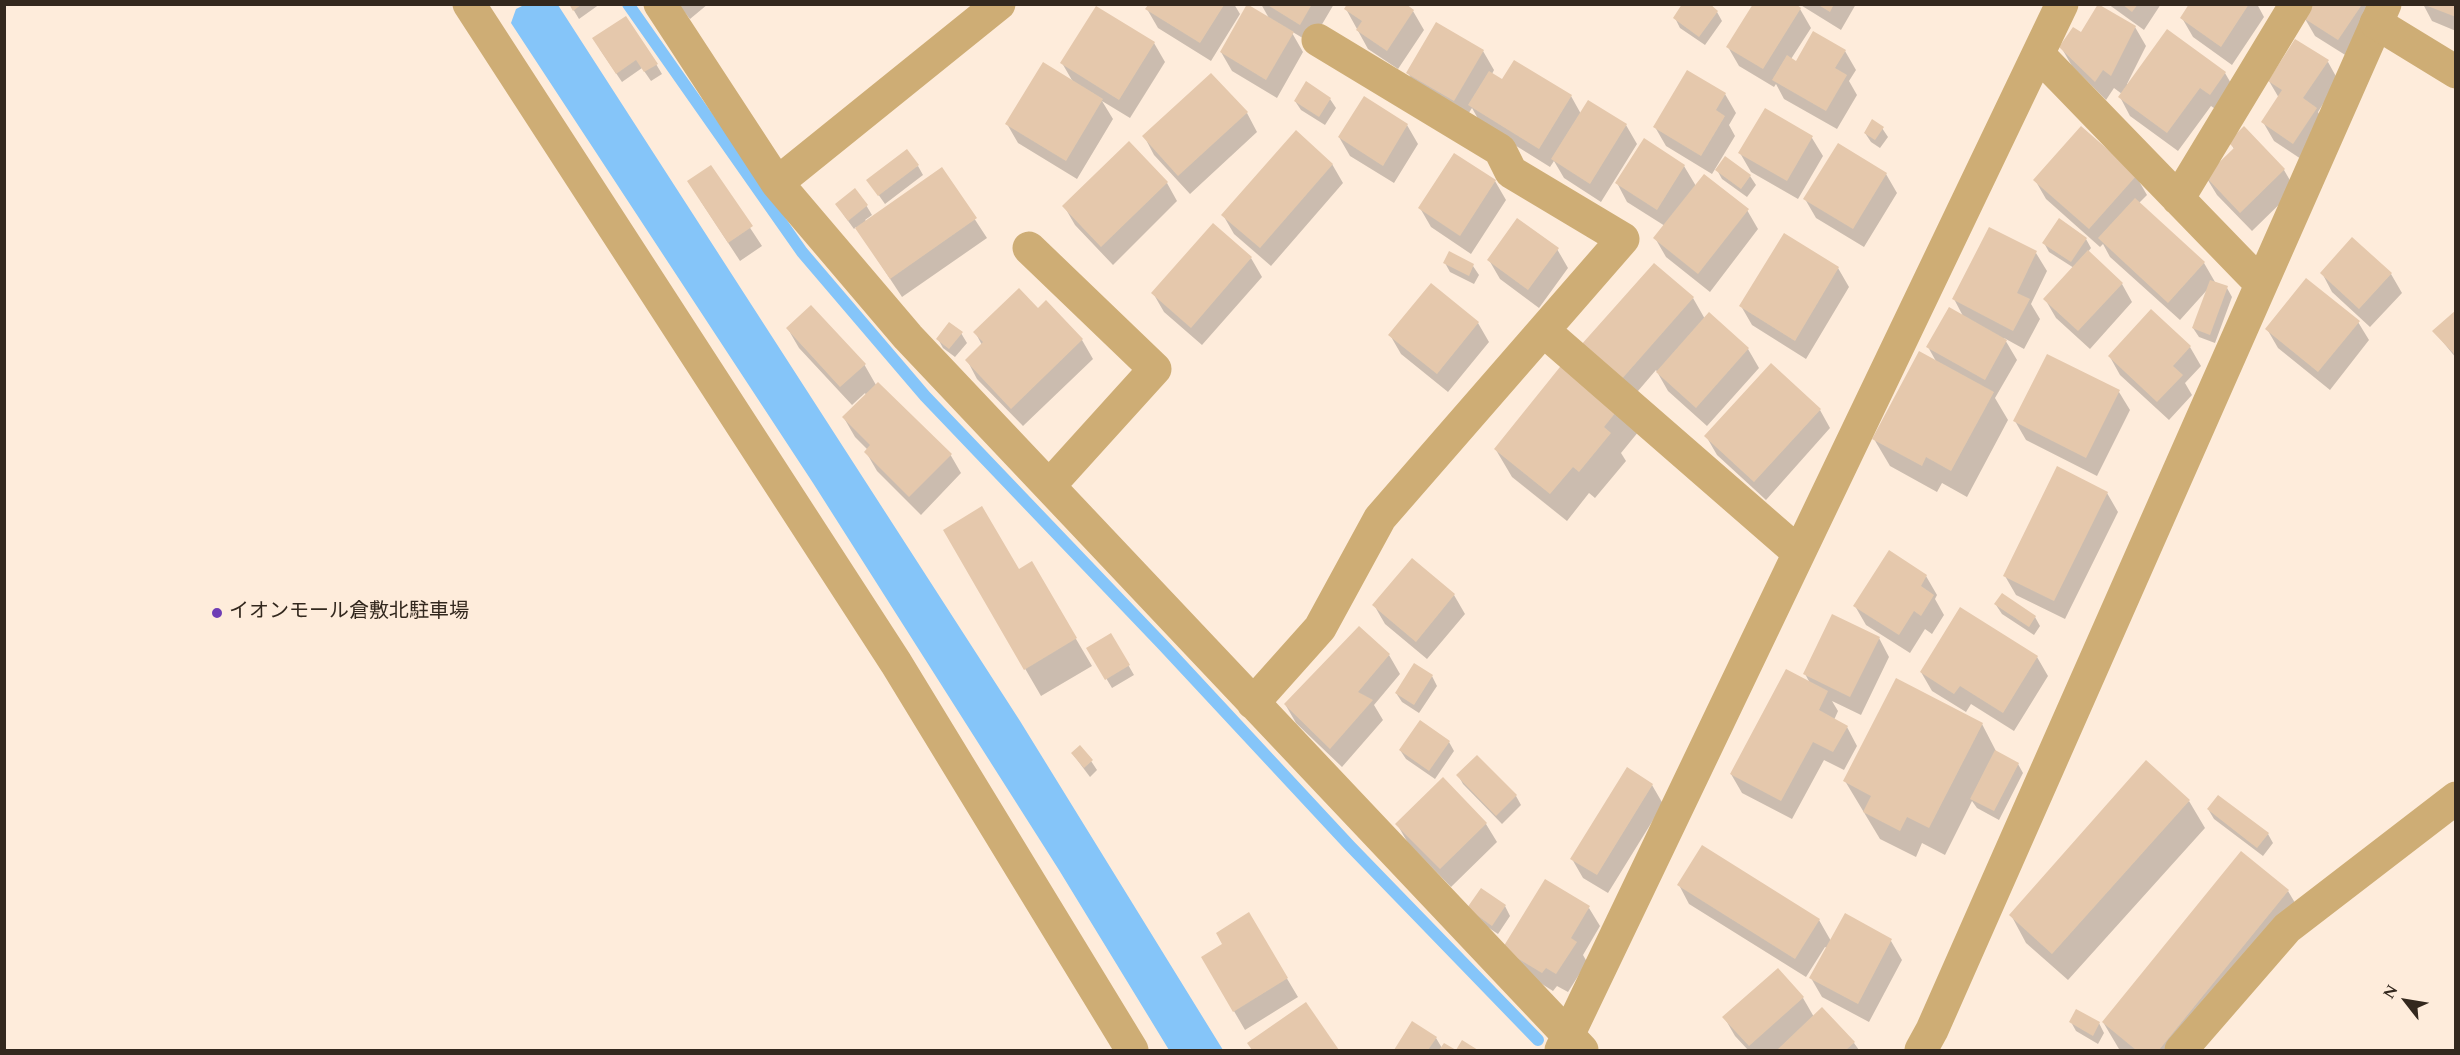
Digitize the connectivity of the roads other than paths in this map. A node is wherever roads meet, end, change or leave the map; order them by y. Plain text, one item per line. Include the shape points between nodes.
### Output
1 (660, 4) edge
2 (999, 4) edge
3 (2062, 4) edge
4 (2296, 4) edge
5 (477, 7) edge
6 (2380, 14) edge
7 (1318, 40) dead end
8 (2038, 54) junction
9 (2456, 72) edge
10 (777, 183) junction
11 (2178, 199) junction
12 (1029, 248) dead end
13 (2261, 284) junction
14 (1544, 331) junction
15 (1049, 486) junction
16 (1799, 553) junction
17 (1253, 703) junction
18 (2456, 798) edge
19 (1570, 1046) edge
20 (1132, 1050) edge
21 (1921, 1050) edge
22 (2181, 1050) edge

1 - 10 street
2 - 10 street
3 - 8 street
4 - 11 street
5 - 20 street via 896,663
6 - 9 street
6 - 13 street
7 - 14 street via 1500,150 1511,172 1623,239
8 - 11 street
8 - 16 street
10 - 15 street via 908,337
11 - 13 street
12 - 15 street via 1155,369
13 - 21 street
14 - 16 street
14 - 17 street via 1380,518 1320,628
15 - 17 street
16 - 19 street
17 - 19 street
18 - 22 street via 2287,928

